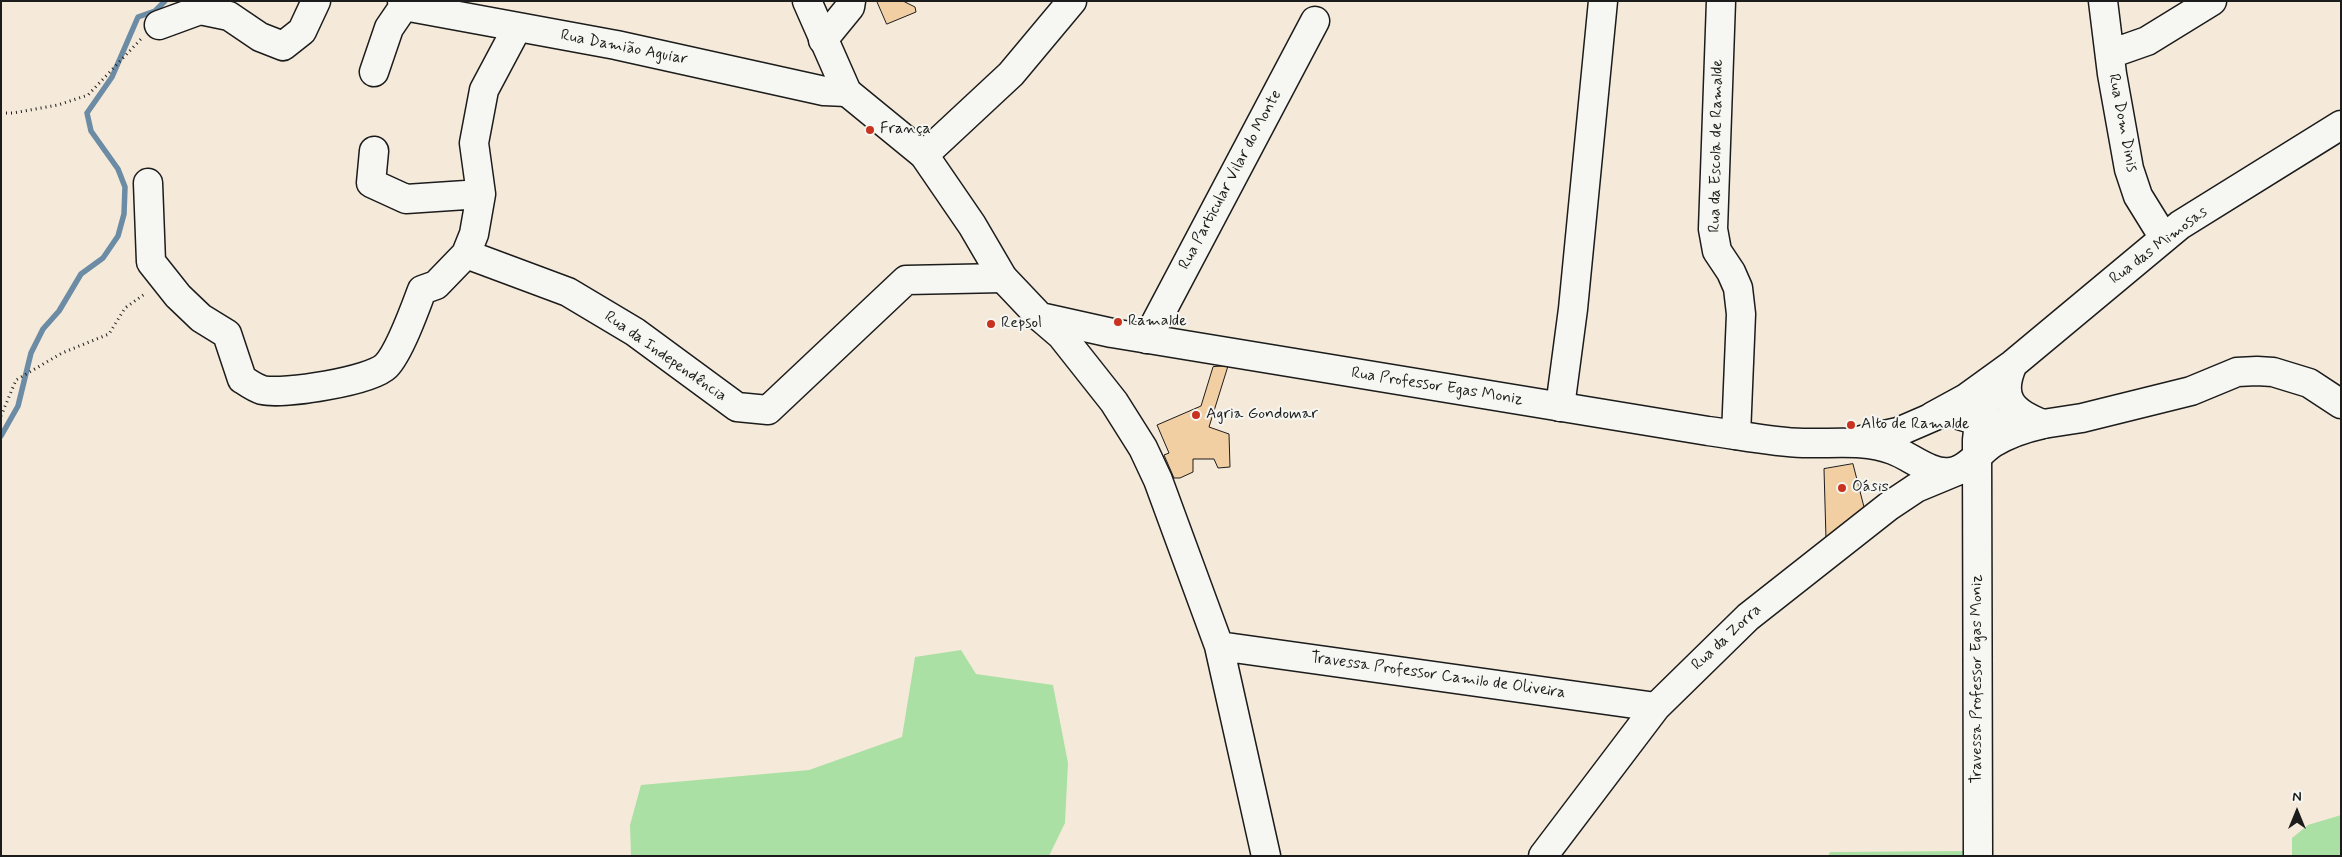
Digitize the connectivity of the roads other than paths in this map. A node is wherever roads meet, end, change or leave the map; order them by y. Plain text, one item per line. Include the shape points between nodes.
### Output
1 (316, 1) edge
2 (807, 1) edge
3 (851, 1) edge
4 (1072, 1) edge
5 (1603, 1) edge
6 (1722, 1) edge
7 (2103, 1) edge
8 (2212, 1) edge
9 (403, 4) edge
10 (1315, 21) dead end
11 (160, 25) road end
12 (517, 28) junction
13 (824, 40) junction
14 (2110, 54) junction
15 (374, 72) dead end
16 (847, 92) junction
17 (2341, 125) edge
18 (374, 151) dead end
19 (924, 155) junction
20 (148, 183) dead end
21 (481, 194) junction
22 (2164, 238) junction
23 (466, 254) junction
24 (1003, 278) junction
25 (1040, 317) junction
26 (1147, 339) junction
27 (2013, 364) junction
28 (2341, 404) edge
29 (1560, 406) junction
30 (1933, 416) junction
31 (2043, 424) junction
32 (1736, 435) junction
33 (1836, 442) junction
34 (1959, 464) junction
35 (1219, 646) junction
36 (1656, 706) junction
37 (1266, 856) edge
38 (1543, 856) edge
39 (1978, 856) edge

1 - 11 street via 302,31 283,46 260,37 229,16 200,10
2 - 13 street
3 - 13 street via 850,7
4 - 19 street via 1011,74
5 - 29 street via 1573,309
6 - 32 street, Rua da Escola de Ramalde via 1713,228 1717,251 1738,288 1741,314
7 - 14 street, Rua Dom Dinis
8 - 14 street via 2147,41
9 - 12 street, Rua Damião Aguiar
9 - 15 street via 389,28
10 - 26 street, Rua Particular Vilar do Monte
12 - 16 street, Rua Damião Aguiar via 700,62 824,91
12 - 21 street via 484,90 474,143
13 - 16 street
14 - 22 street, Rua Dom Dinis via 2130,169 2138,196
16 - 19 street
17 - 22 street, Rua das Mimosas
18 - 21 street via 371,183 406,199
19 - 24 street via 972,225
20 - 23 street via 151,262 178,296 201,318 228,334 242,379 263,390 318,388 356,379 385,367 404,335 422,290 436,285
21 - 23 street via 474,234
22 - 27 street, Rua das Mimosas
23 - 24 street, Rua da Independência via 568,292 635,332 737,406 768,410 906,280
24 - 25 street
25 - 26 street, Rua Professor Egas Moniz
25 - 35 street via 1061,334 1084,362 1143,448 1180,536
26 - 29 street, Rua Professor Egas Moniz
27 - 30 street, Rua das Mimosas via 1966,398
27 - 31 street via 2006,378 2008,399 2014,409 2025,417
27 - 34 street, Rua das Mimosas via 1990,394
28 - 31 street, Rua Professor Egas Moniz via 2309,383 2274,372 2237,372 2191,391 2121,410
29 - 32 street, Rua Professor Egas Moniz
30 - 33 street, Rua Professor Egas Moniz via 1898,432
30 - 34 street, Rua Professor Egas Moniz via 1952,413
30 - 34 street via 1919,431 1918,450
31 - 34 street, Rua Professor Egas Moniz
31 - 34 street, Rua Professor Egas Moniz via 2009,434
32 - 33 street, Rua Professor Egas Moniz via 1803,443
33 - 34 street, Rua Professor Egas Moniz via 1876,444
34 - 36 street, Rua da Zorra via 1882,511 1748,617
34 - 39 street, Travessa Professor Egas Moniz
35 - 36 street, Travessa Professor Camilo de Oliveira
35 - 37 street
36 - 38 street, Rua da Zorra

